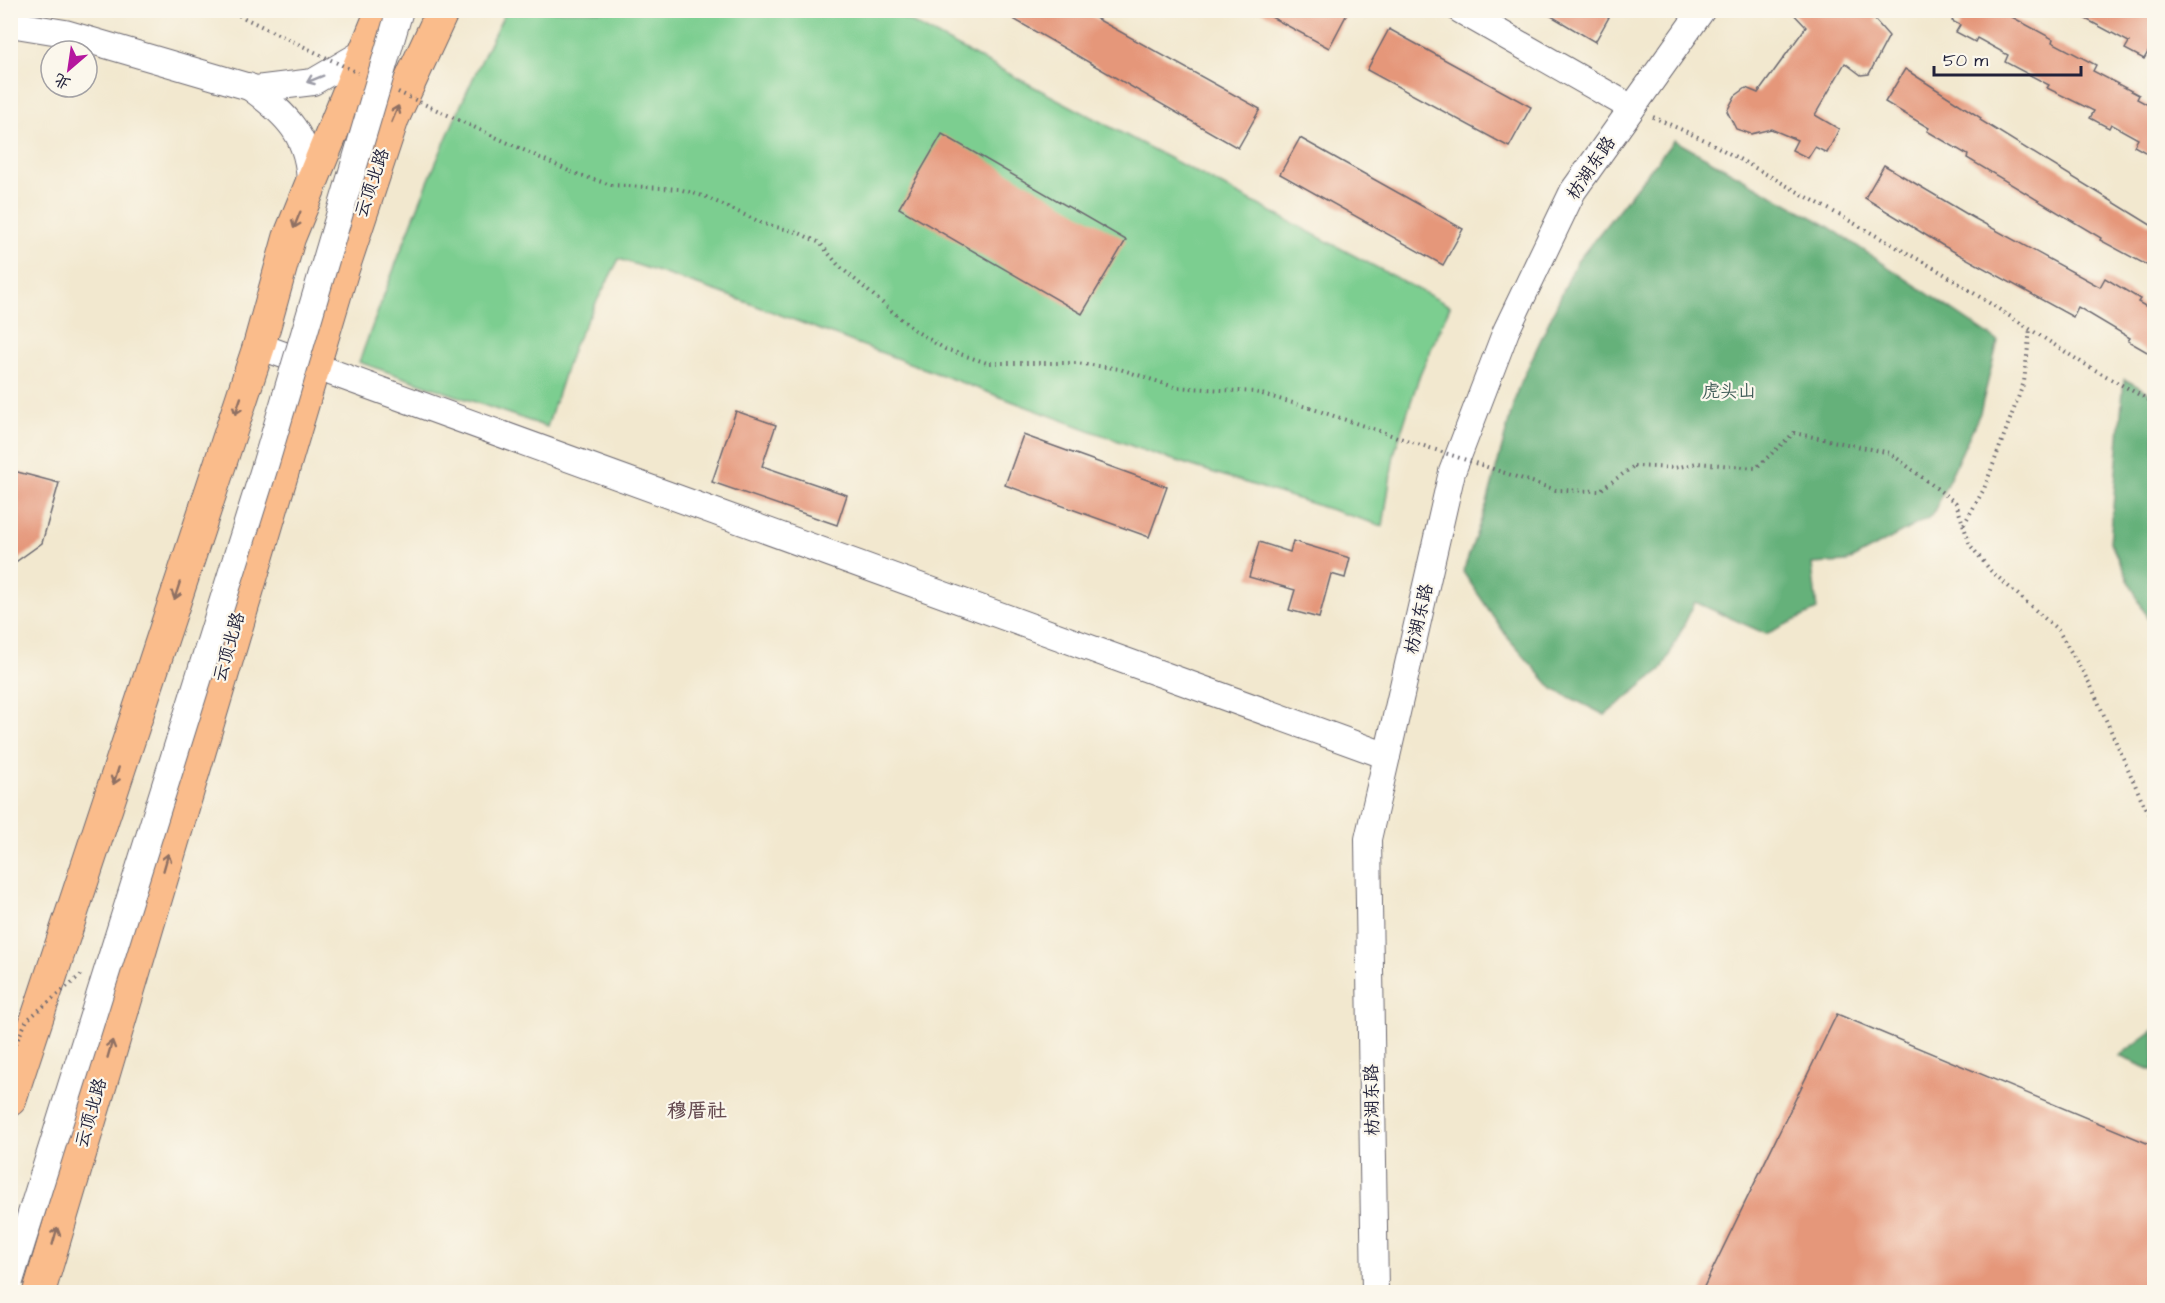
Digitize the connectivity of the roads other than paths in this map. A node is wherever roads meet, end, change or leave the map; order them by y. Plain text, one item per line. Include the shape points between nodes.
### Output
1 (382, 10) edge
2 (400, 10) edge
3 (443, 10) edge
4 (1460, 10) edge
5 (1702, 10) edge
6 (10, 24) edge
7 (366, 51) junction
8 (248, 86) junction
9 (1632, 108) junction
10 (310, 188) junction
11 (259, 346) junction
12 (312, 366) junction
13 (1387, 756) junction
14 (10, 1100) edge
15 (10, 1281) edge
16 (39, 1293) edge
17 (1375, 1293) edge

1 - 7 main road
2 - 15 street, bridge via 260,481
12 -> 3 main road, 云顶北路 via 393,118
4 - 9 street
5 - 9 street, 枋湖东路
6 - 8 street via 65,33
7 -> 8 street via 313,82
7 - 10 main road
8 - 10 street via 281,110 299,137 310,165
9 - 13 street, 枋湖东路 via 1573,192 1493,363 1452,472
10 -> 11 main road via 289,238
11 - 12 street
11 -> 14 main road
12 - 13 street
16 -> 12 main road, 云顶北路
13 - 17 street, 枋湖东路 via 1368,839

